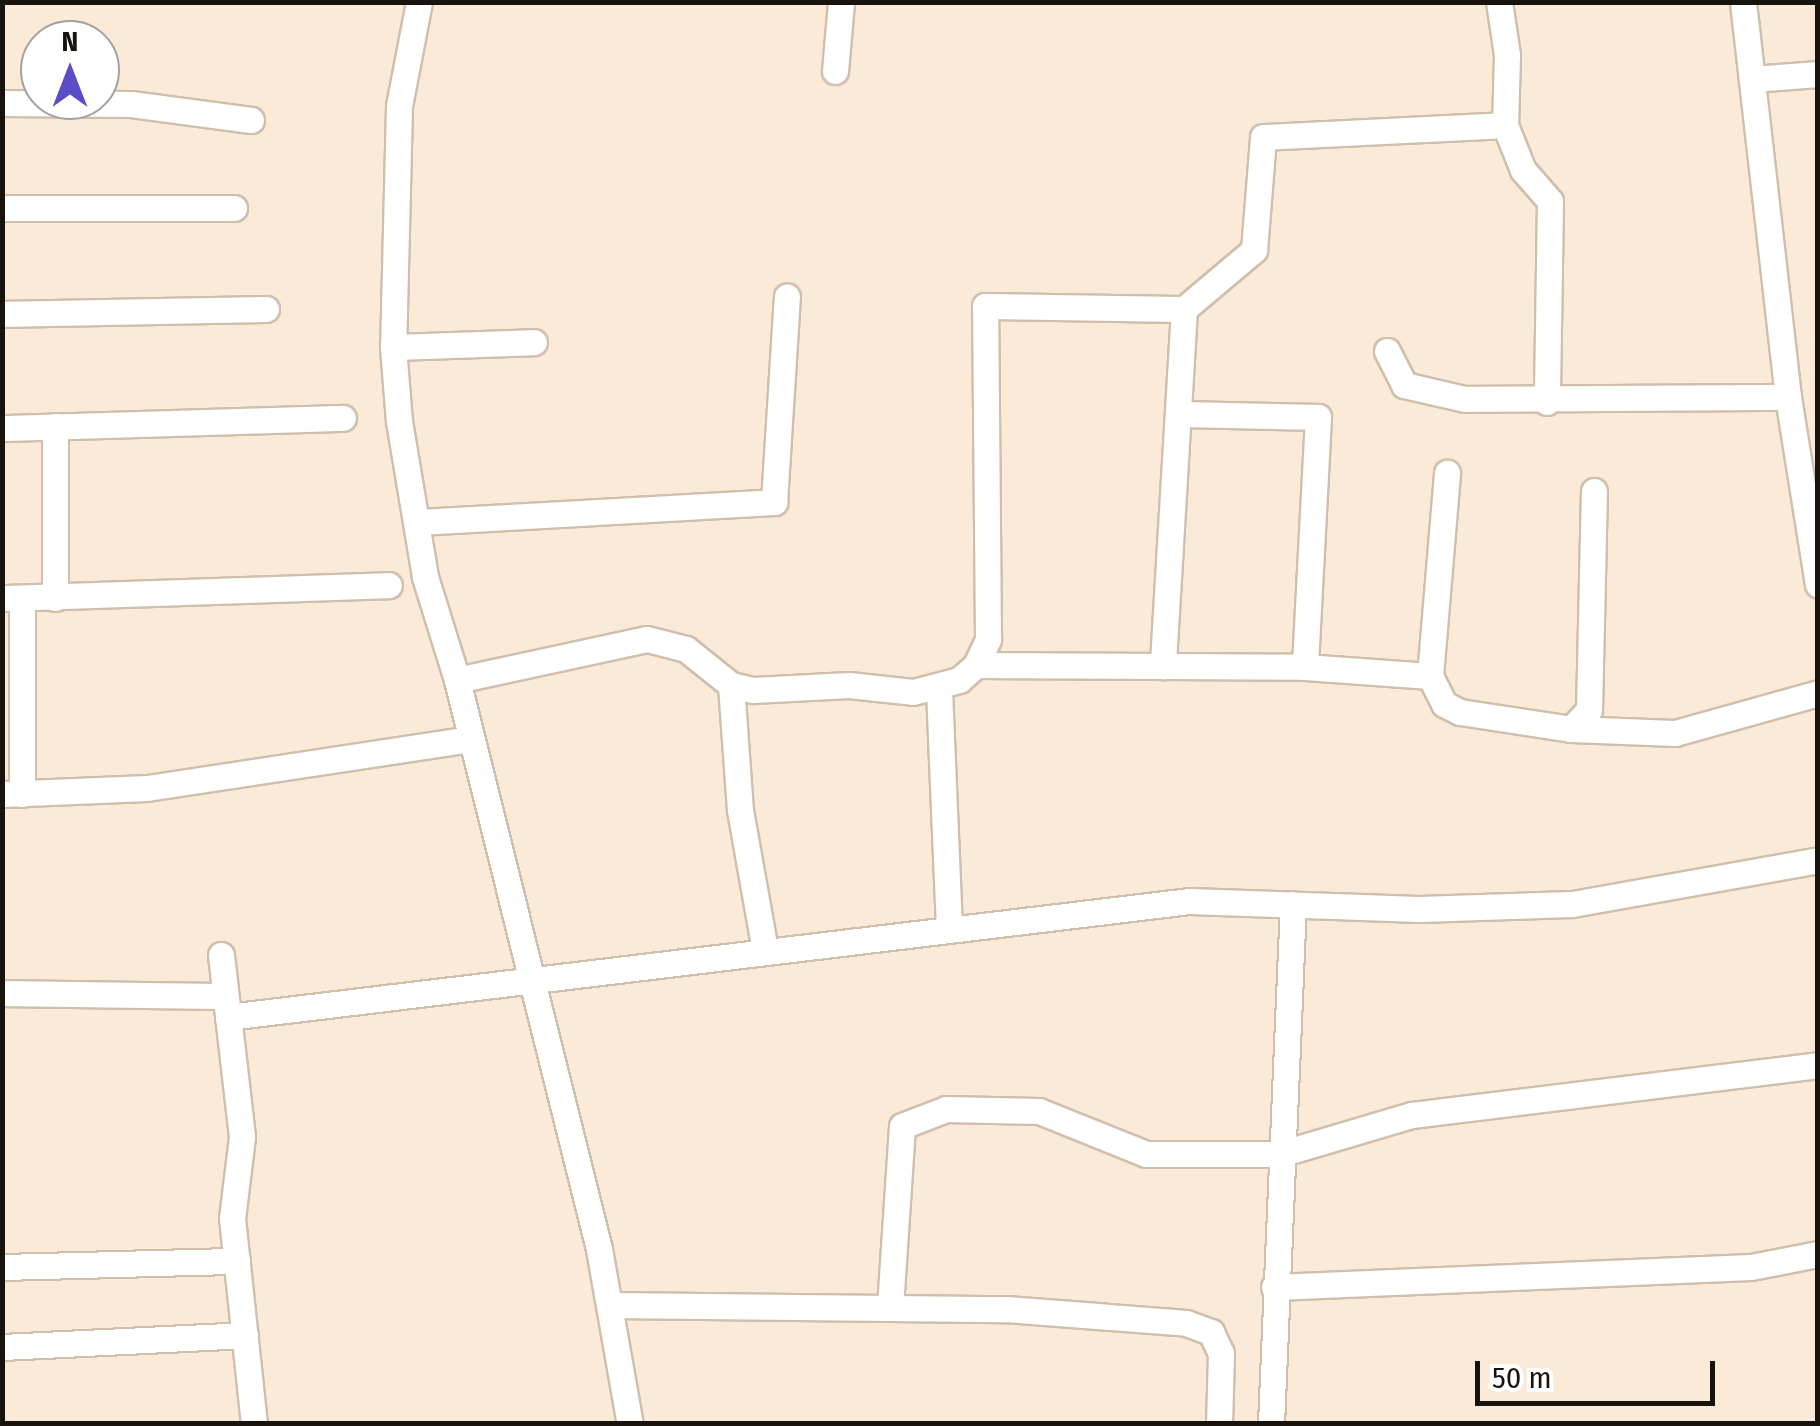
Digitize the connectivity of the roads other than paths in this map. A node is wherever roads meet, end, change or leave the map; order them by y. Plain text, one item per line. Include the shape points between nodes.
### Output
1 (419, 2) edge
2 (841, 2) edge
3 (1498, 2) edge
4 (1743, 2) edge
5 (835, 71) dead end
6 (1818, 74) edge
7 (1752, 80) junction
8 (2, 103) edge
9 (251, 120) dead end
10 (1505, 125) junction
11 (2, 208) edge
12 (234, 208) dead end
13 (787, 296) dead end
14 (1184, 309) junction
15 (266, 310) dead end
16 (2, 314) edge
17 (534, 342) dead end
18 (393, 347) junction
19 (1387, 352) dead end
20 (1788, 397) junction
21 (1546, 402) junction
22 (1182, 414) junction
23 (343, 418) dead end
24 (55, 426) junction
25 (2, 428) edge
26 (1448, 473) dead end
27 (1594, 490) dead end
28 (418, 522) junction
29 (389, 585) dead end
30 (1818, 585) edge
31 (12, 598) edge
32 (55, 598) junction
33 (976, 666) junction
34 (1162, 666) junction
35 (1305, 667) junction
36 (1430, 676) junction
37 (457, 680) junction
38 (730, 684) junction
39 (939, 690) junction
40 (1818, 693) edge
41 (1571, 728) junction
42 (471, 739) junction
43 (12, 794) edge
44 (1818, 860) edge
45 (1293, 904) junction
46 (949, 927) junction
47 (764, 950) junction
48 (221, 955) dead end
49 (528, 980) junction
50 (2, 992) edge
51 (227, 1006) junction
52 (1818, 1065) edge
53 (1280, 1154) junction
54 (1818, 1254) edge
55 (237, 1261) junction
56 (2, 1267) edge
57 (1274, 1287) junction
58 (610, 1304) junction
59 (890, 1307) junction
60 (245, 1335) junction
61 (2, 1347) edge
62 (254, 1424) edge
63 (630, 1424) edge
64 (1218, 1424) edge
65 (1271, 1424) edge

1 - 18 street via 399,106
2 - 5 street
3 - 10 street
4 - 7 street
6 - 7 street
7 - 20 street
8 - 9 street via 131,104
10 - 14 street via 1263,137 1254,250
10 - 21 street via 1524,170 1550,201
11 - 12 street
13 - 28 street via 774,502
14 - 22 street
14 - 33 street via 985,306 990,605 988,639
15 - 16 street
17 - 18 street
18 - 28 street
19 - 21 street via 1404,386 1465,399
20 - 21 street
20 - 30 street
22 - 34 street
22 - 35 street via 1318,417
23 - 24 street
24 - 25 street
24 - 32 street
26 - 36 street
27 - 41 street via 1588,710
28 - 37 street via 425,577
29 - 32 street
31 - 32 street
31 - 43 street
33 - 34 street
33 - 39 street
34 - 35 street
35 - 36 street
36 - 41 street via 1444,704 1460,712
37 - 38 street via 646,639 686,649
37 - 42 street
38 - 39 street via 782,692 822,685
38 - 47 street via 740,810
39 - 46 street
40 - 41 street via 1676,734
42 - 43 street via 148,788
42 - 49 street
44 - 45 street via 1572,904
45 - 46 street via 1190,901
45 - 53 street
46 - 47 street
47 - 49 street
48 - 51 street
49 - 51 street
49 - 58 street
50 - 51 street
51 - 55 street via 242,1137 232,1218
52 - 53 street via 1448,1110
53 - 57 street
53 - 59 street via 1146,1154 1038,1110 946,1109 920,1116 902,1126 896,1155
54 - 57 street via 1751,1267
55 - 56 street
55 - 60 street
57 - 65 street
58 - 59 street
58 - 63 street
59 - 64 street via 1186,1322 1211,1332 1221,1353
60 - 61 street
60 - 62 street

